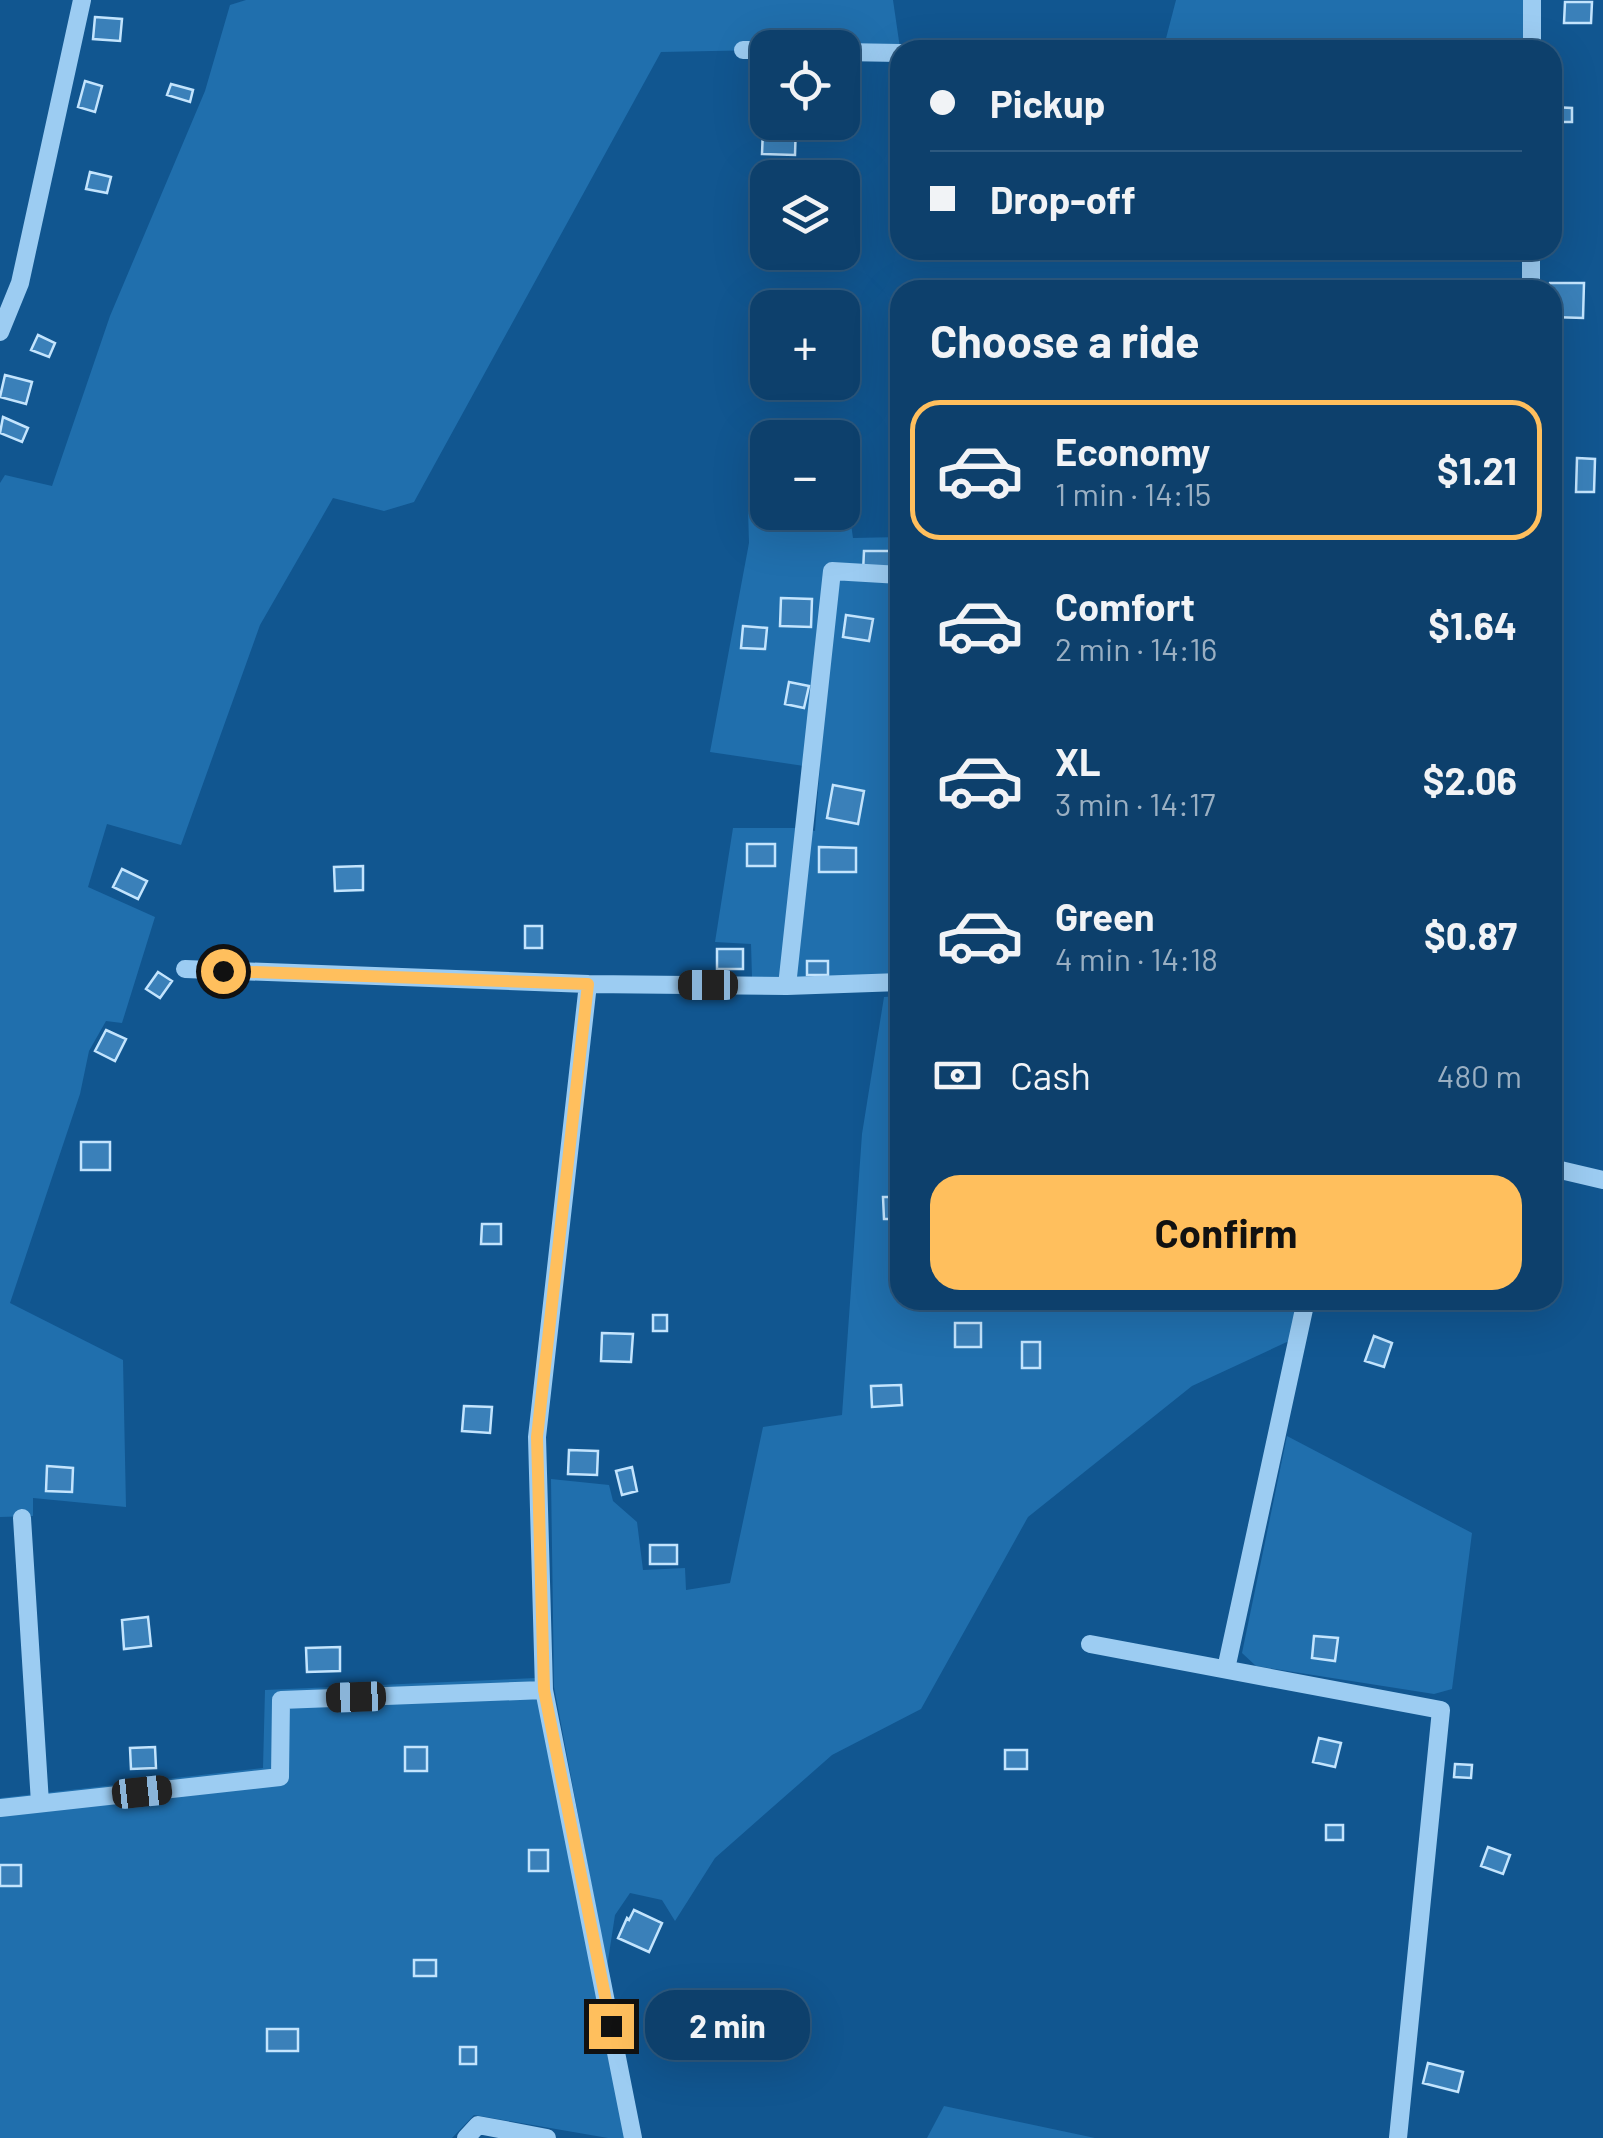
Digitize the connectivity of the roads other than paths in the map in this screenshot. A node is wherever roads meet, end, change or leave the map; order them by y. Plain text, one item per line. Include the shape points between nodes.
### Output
1 (82, 0) edge
2 (1532, 0) edge
3 (1532, 40) edge
4 (743, 50) dead end
5 (750, 50) edge
6 (860, 52) edge
7 (890, 53) edge
8 (0, 332) edge
9 (890, 575) edge
10 (185, 970) dead end
11 (890, 982) edge
12 (588, 984) junction
13 (787, 986) junction
14 (1562, 1170) edge
15 (1603, 1180) edge
16 (1304, 1310) edge
17 (22, 1518) dead end
18 (1090, 1644) dead end
19 (1226, 1669) junction
20 (544, 1690) junction
21 (40, 1802) junction
22 (0, 1808) edge
23 (466, 2138) edge
24 (547, 2138) edge
25 (633, 2138) edge
26 (1398, 2138) edge

1 - 8 street via 20,283
2 - 3 street
4 - 5 street
6 - 7 street
9 - 13 street via 832,572
10 - 12 street
11 - 13 street
12 - 13 street
12 - 20 street via 537,1437
14 - 15 street
16 - 19 street
17 - 21 street
18 - 19 street
19 - 26 street via 1441,1710
20 - 21 street via 280,1700 280,1777
20 - 25 street
21 - 22 street
23 - 24 street via 478,2125

